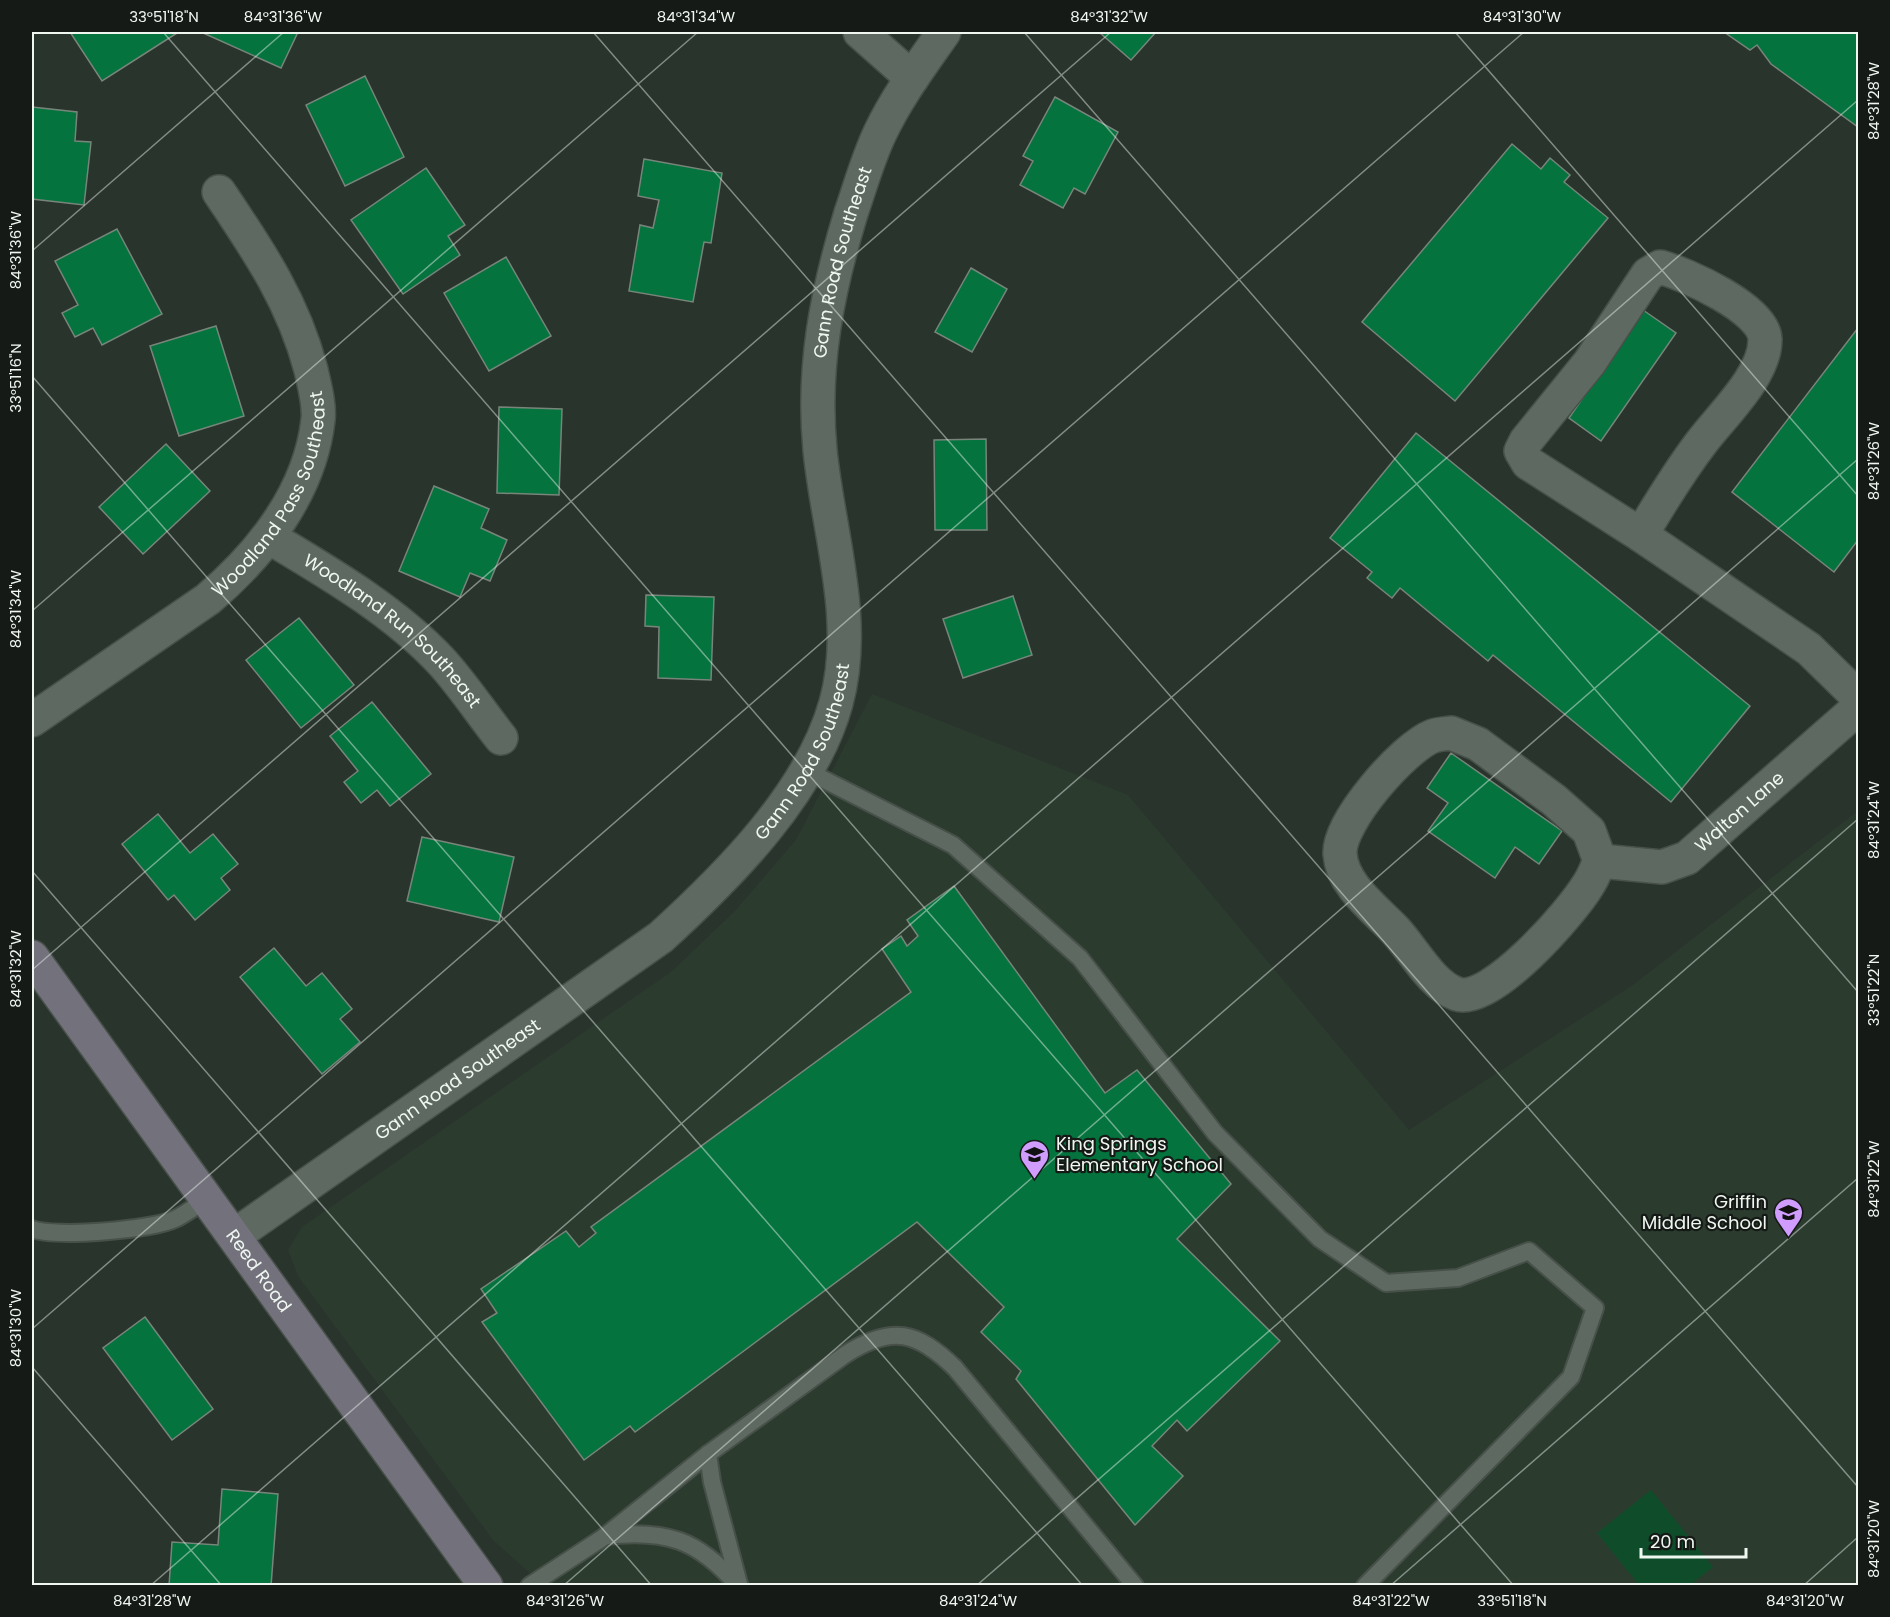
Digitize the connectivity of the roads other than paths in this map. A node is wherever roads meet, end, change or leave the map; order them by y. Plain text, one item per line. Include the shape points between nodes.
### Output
1 (860, 32) edge
2 (944, 32) edge
3 (912, 78) junction
4 (219, 192) dead end
5 (1641, 535) junction
6 (269, 537) junction
7 (1858, 697) edge
8 (1858, 708) edge
9 (32, 720) edge
10 (501, 738) dead end
11 (807, 771) junction
12 (1600, 861) junction
13 (32, 957) edge
14 (207, 1199) junction
15 (32, 1229) edge
16 (234, 1236) junction
17 (708, 1454) junction
18 (604, 1537) junction
19 (486, 1586) edge
20 (529, 1586) edge
21 (739, 1586) edge
22 (1135, 1586) edge
23 (1365, 1586) edge

1 - 3 street
2 - 3 street, Gann Road Southeast
3 - 11 street, Gann Road Southeast via 879,135 859,189 829,290 819,344 816,398 820,450 842,601 844,653 836,703
4 - 6 street, Woodland Pass Southeast via 283,293 304,344 319,418 297,489
5 - 5 street via 1528,463 1521,451 1590,362 1648,274 1660,267 1716,291 1753,317 1763,329 1765,340 1761,359 1746,387 1664,495
5 - 7 street via 1809,649
6 - 9 street, Woodland Pass Southeast via 208,598
6 - 10 street, Woodland Run Southeast via 313,563 413,634 442,662
8 - 12 street, Walton Lane via 1687,858 1662,867
11 - 16 street, Gann Road Southeast via 760,834 661,937
11 - 23 lane via 953,845 1080,957 1215,1133 1320,1239 1386,1283 1458,1278 1529,1251 1594,1308 1571,1377
12 - 12 street via 1589,831 1554,800 1478,744 1451,733 1432,736 1391,770 1353,817 1340,843 1340,856 1355,889 1403,938 1443,988 1459,995 1485,991 1505,976 1567,914
13 - 14 street, Reed Road
14 - 15 lane via 174,1220 132,1228 54,1233
14 - 16 street, Reed Road
16 - 19 street, Reed Road
17 - 18 lane
17 - 21 lane
17 - 22 lane via 868,1341 888,1335 911,1336 934,1348 955,1368
18 - 20 lane
18 - 21 lane via 627,1534 673,1539 693,1546 717,1561

